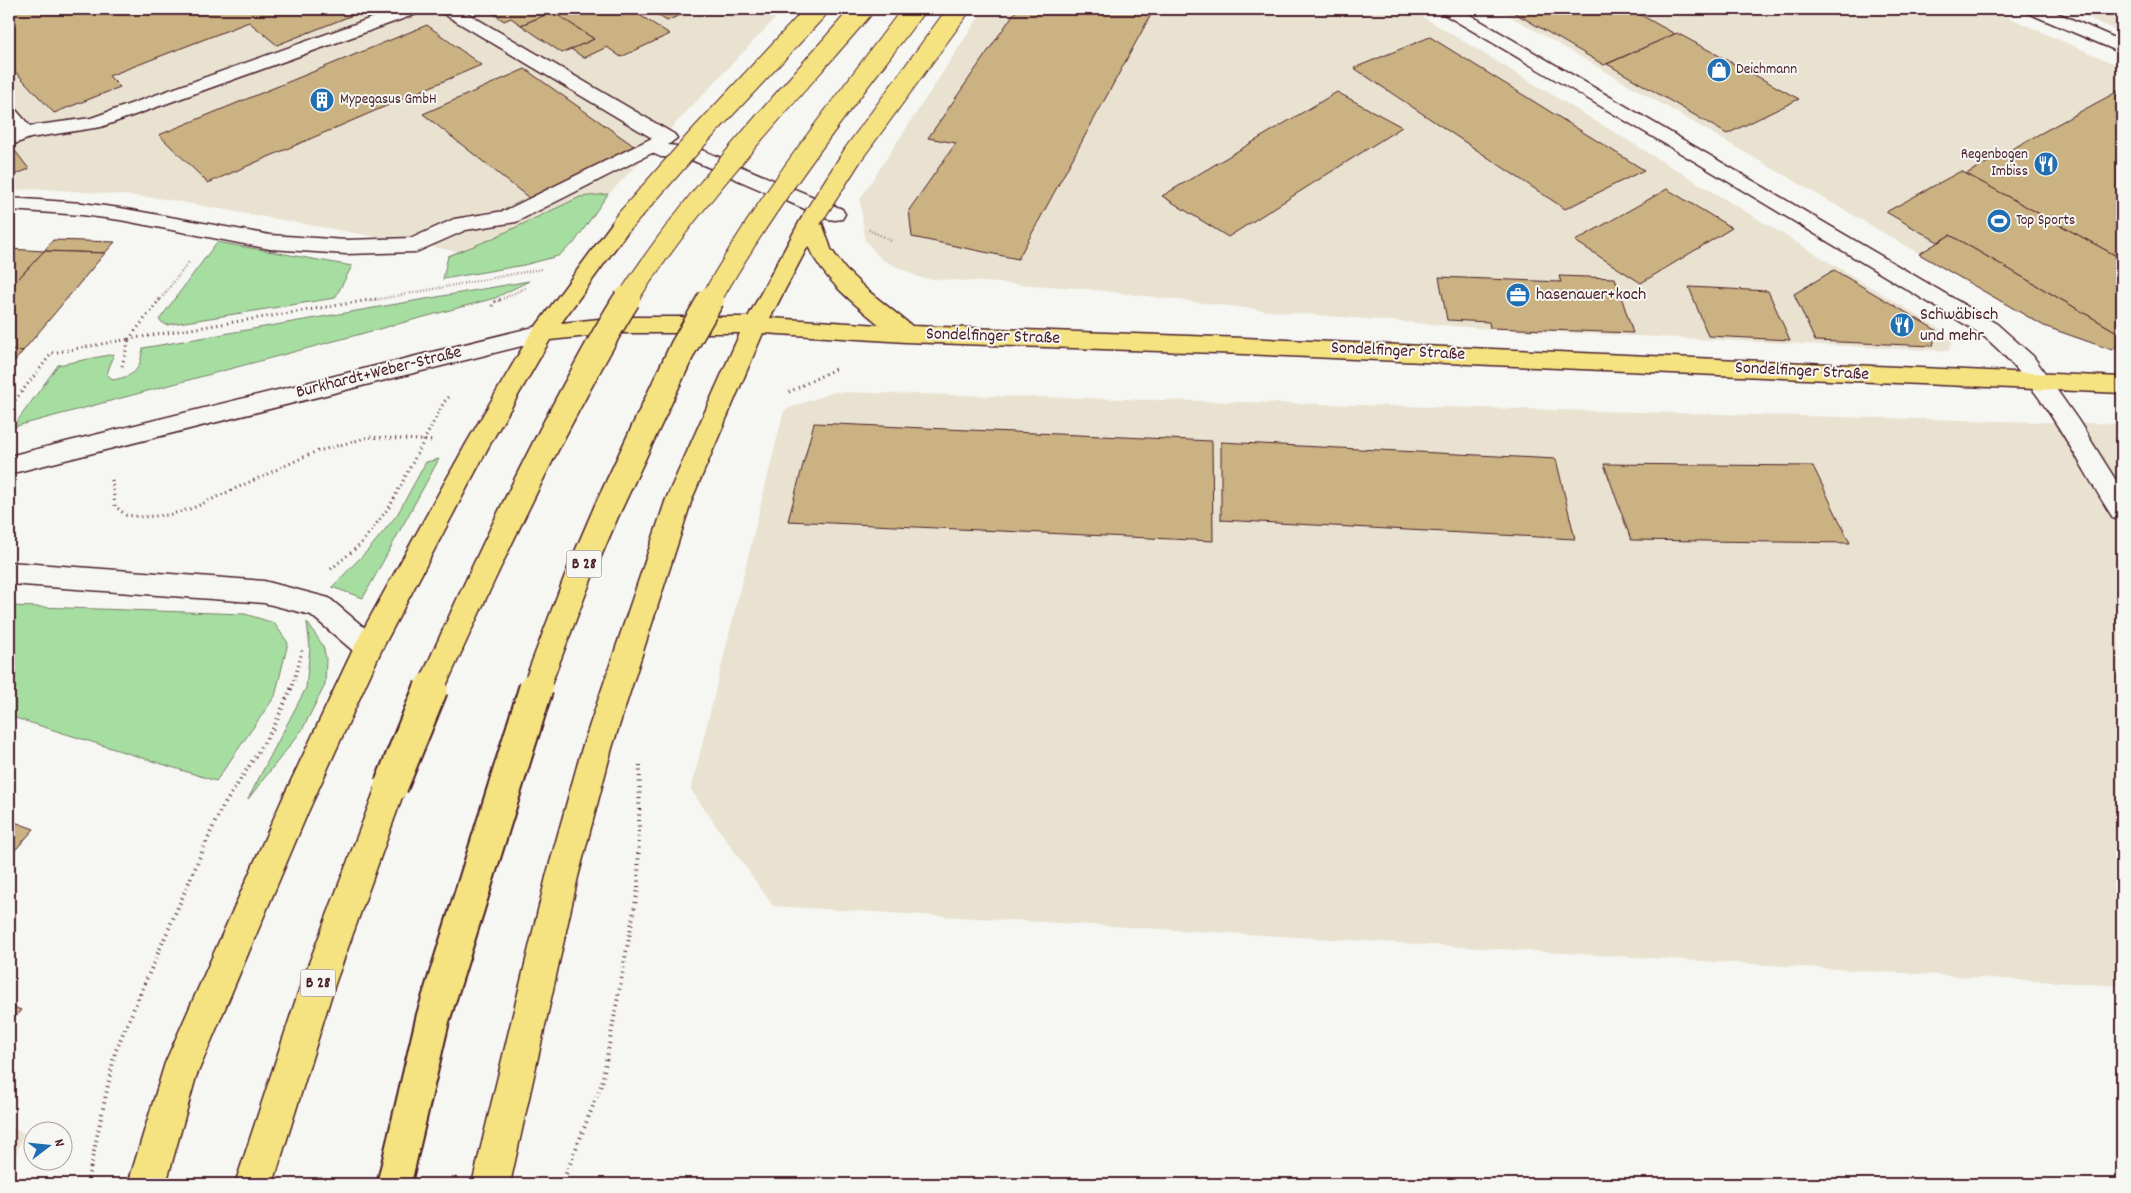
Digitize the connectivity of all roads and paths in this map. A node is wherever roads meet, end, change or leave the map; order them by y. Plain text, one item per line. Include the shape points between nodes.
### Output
1 (413, 9) edge
2 (448, 9) edge
3 (818, 9) edge
4 (864, 9) edge
5 (914, 9) edge
6 (959, 9) edge
7 (1448, 9) edge
8 (2034, 9) edge
9 (2122, 48) edge
10 (9, 114) edge
11 (17, 136) edge
12 (642, 150) junction
13 (9, 204) edge
14 (835, 214) dead end
15 (812, 218) junction
16 (213, 233) junction
17 (550, 268) dead end
18 (534, 283) dead end
19 (492, 306) dead end
20 (755, 325) junction
21 (542, 334) junction
22 (906, 334) junction
23 (129, 339) junction
24 (122, 366) dead end
25 (2041, 383) junction
26 (2122, 385) edge
27 (444, 402) dead end
28 (9, 408) edge
29 (424, 440) junction
30 (439, 441) dead end
31 (9, 465) edge
32 (112, 480) dead end
33 (2122, 511) edge
34 (9, 573) edge
35 (368, 647) junction
36 (641, 755) dead end
37 (219, 813) dead end
38 (87, 1184) edge
39 (147, 1184) edge
40 (254, 1184) edge
41 (394, 1184) edge
42 (491, 1184) edge
43 (562, 1184) edge

1 - 11 street via 94,123
2 - 12 street via 667,138
3 - 21 main road, bridge via 622,224
4 - 40 main road, B 28, bridge via 718,175 647,268 609,328 530,475 459,624 381,812 311,1003
5 - 41 main road, B 28, bridge via 770,203 734,258 683,348 610,503 535,691 433,1018
6 - 15 main road, bridge via 854,153
7 - 25 street via 1989,329 2021,355
8 - 9 street
10 - 11 street
12 - 14 street via 690,152
12 - 16 street via 509,217 461,224 416,245 298,244
13 - 16 street via 120,214
15 - 20 main road
15 - 22 main road via 819,248 835,271
16 - 23 path
17 - 23 path
18 - 19 path via 494,302
20 - 21 main road, Burkhardt+Weber-Straße via 618,325
20 - 22 main road, Sondelfinger Straße
20 - 42 main road via 679,499 597,748 562,877
21 - 31 street, Burkhardt+Weber-Straße
21 - 35 main road
22 - 25 main road, Sondelfinger Straße via 1299,348
23 - 24 path
23 - 28 path via 52,353
25 - 26 main road, Sondelfinger Straße
25 - 33 street
27 - 29 path
29 - 30 path
29 - 32 path via 369,437 315,452 193,508 168,515 126,515 115,506
34 - 35 street via 264,592 319,606
35 - 39 main road via 292,812 178,1076
36 - 43 path via 637,899 602,1083
37 - 38 path via 115,1052

